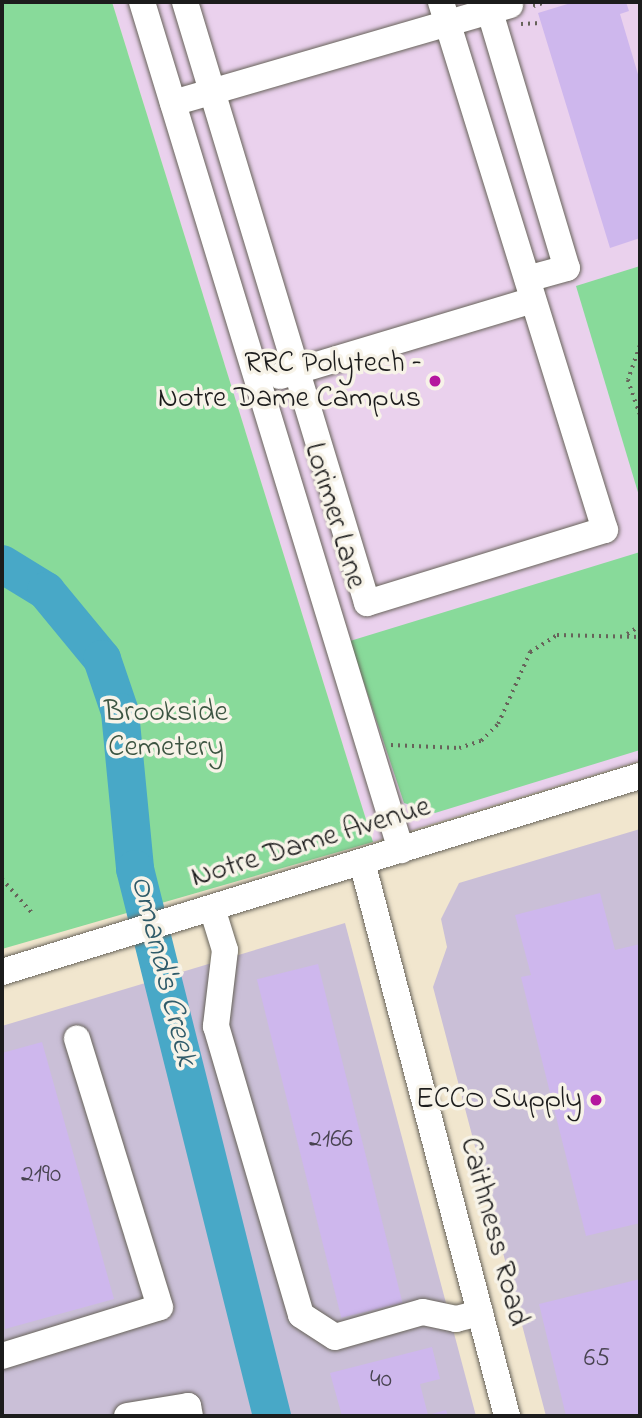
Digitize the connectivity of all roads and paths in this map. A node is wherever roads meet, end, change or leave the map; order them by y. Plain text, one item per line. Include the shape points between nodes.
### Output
1 (142, 2) edge
2 (185, 2) edge
3 (445, 13) edge
4 (212, 91) junction
5 (173, 103) junction
6 (530, 289) junction
7 (640, 346) edge
8 (295, 372) junction
9 (258, 382) junction
10 (640, 414) edge
11 (367, 603) junction
12 (329, 614) junction
13 (640, 626) edge
14 (626, 635) junction
15 (640, 637) edge
16 (369, 746) junction
17 (640, 776) edge
18 (401, 850) junction
19 (362, 862) junction
20 (2, 879) edge
21 (212, 908) junction
22 (34, 915) dead end
23 (2, 972) edge
24 (77, 1039) dead end
25 (480, 1313) junction
26 (2, 1356) edge
27 (127, 1416) edge
28 (190, 1416) edge
29 (507, 1416) edge

1 - 5 street, Lorimer Lane
2 - 4 street
3 - 4 street
3 - 6 street
3 - 6 street via 500,8 567,268
4 - 5 street
4 - 8 street
5 - 9 street, Lorimer Lane
6 - 8 street
6 - 11 street via 605,530
7 - 10 path via 628,380
8 - 9 street
8 - 11 street
9 - 12 street, Lorimer Lane
11 - 12 street
12 - 16 street, Lorimer Lane
13 - 14 path
14 - 15 path
14 - 16 path via 568,632 537,645 498,724 481,741 459,748
16 - 18 street, Lorimer Lane
17 - 18 street, Notre Dame Avenue
18 - 19 street, Notre Dame Avenue
19 - 21 street, Notre Dame Avenue
19 - 25 street, Caithness Road
20 - 22 path
21 - 23 street, Notre Dame Avenue
21 - 25 street via 225,950 216,1026 301,1315 335,1338 423,1312 456,1319
24 - 26 street via 160,1307
25 - 29 street, Caithness Road
27 - 28 street via 188,1406

